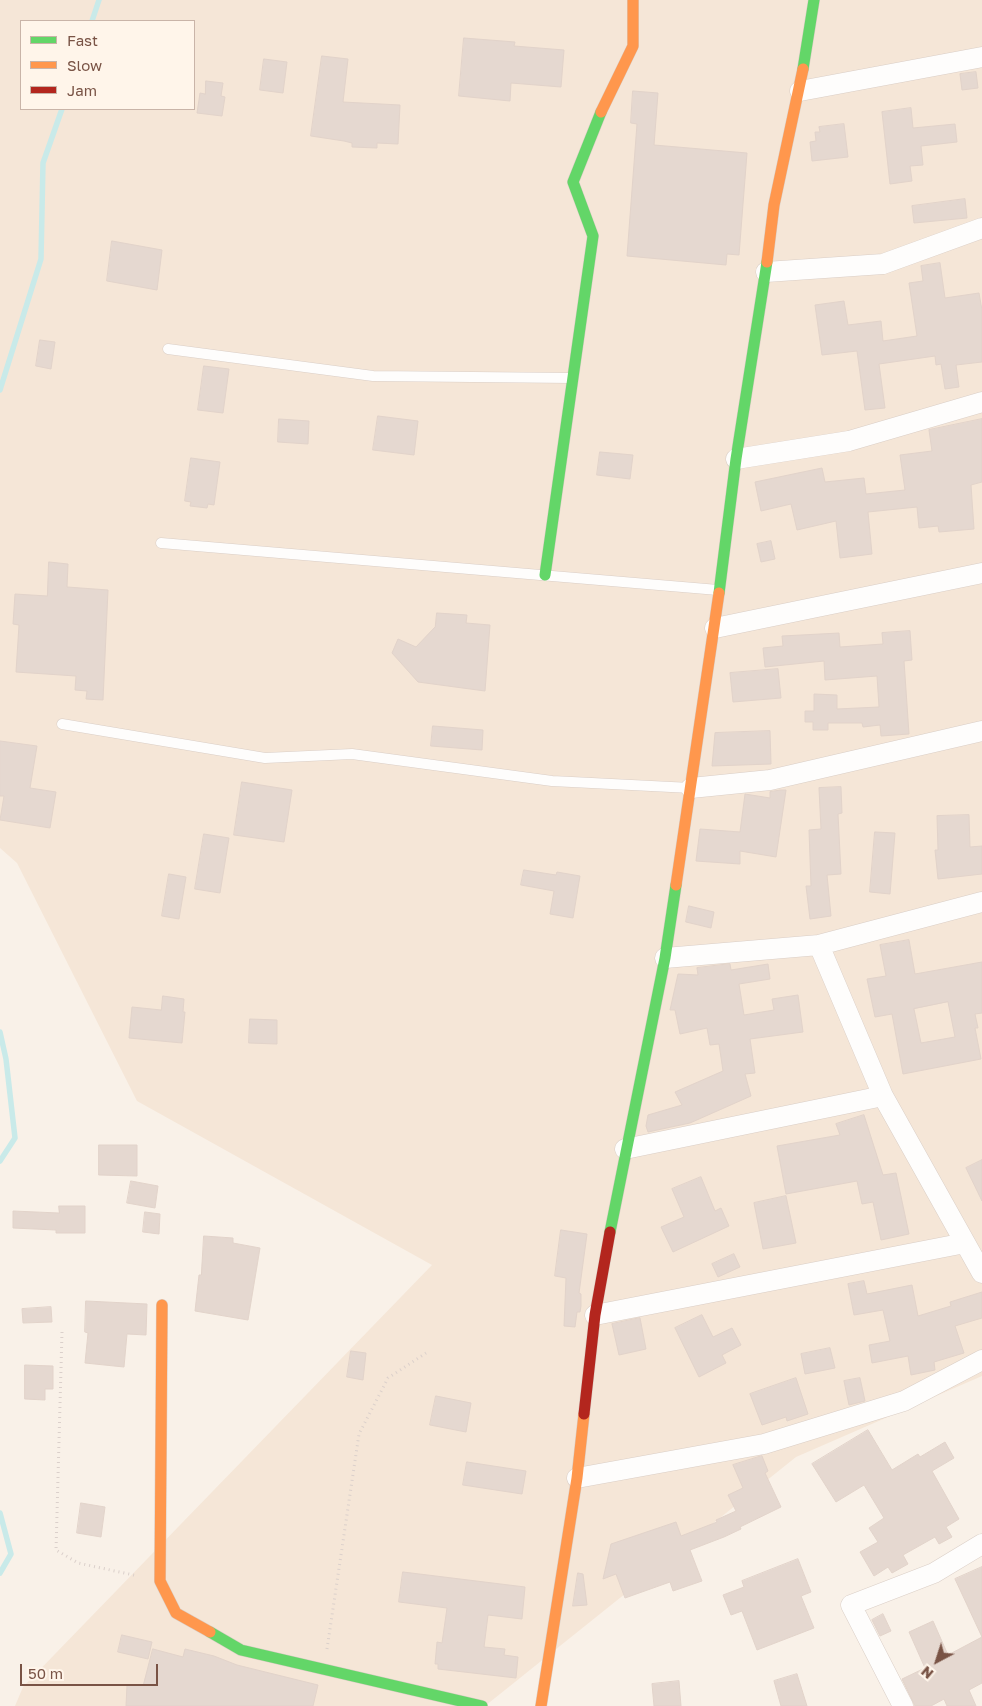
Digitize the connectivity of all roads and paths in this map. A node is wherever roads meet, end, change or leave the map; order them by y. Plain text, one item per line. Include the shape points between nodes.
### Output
1 (633, 0) edge
2 (814, 0) edge
3 (982, 57) edge
4 (800, 91) junction
5 (982, 228) edge
6 (766, 272) junction
7 (168, 349) dead end
8 (573, 378) junction
9 (982, 402) edge
10 (736, 459) junction
11 (161, 543) dead end
12 (982, 573) edge
13 (544, 575) junction
14 (719, 590) junction
15 (715, 628) junction
16 (62, 724) dead end
17 (982, 731) edge
18 (691, 788) junction
19 (982, 902) edge
20 (819, 945) junction
21 (665, 958) junction
22 (883, 1096) junction
23 (625, 1149) junction
24 (965, 1243) junction
25 (982, 1273) edge
26 (162, 1305) dead end
27 (594, 1315) junction
28 (62, 1332) dead end
29 (426, 1353) dead end
30 (982, 1360) edge
31 (577, 1478) junction
32 (982, 1544) edge
33 (160, 1581) junction
34 (324, 1669) junction
35 (482, 1706) edge
36 (541, 1706) edge
37 (903, 1706) edge

1 - 8 street via 633,46 595,125 573,182 593,236
2 - 4 street
3 - 4 street
4 - 6 street via 774,205
5 - 6 street via 883,264
6 - 10 street
7 - 8 lane via 373,376
8 - 13 street
9 - 10 street via 849,441
10 - 14 street
11 - 13 lane
12 - 15 street
13 - 14 lane
14 - 15 street
15 - 18 street
16 - 18 lane via 265,758 352,754 552,781
17 - 18 street via 770,780
18 - 21 street
19 - 20 street
20 - 21 street
20 - 22 street
21 - 23 street
22 - 23 street
22 - 24 street
23 - 27 street
24 - 25 street
24 - 27 street
26 - 33 street
27 - 31 street
28 - 33 path via 56,1550 78,1563
29 - 34 path via 388,1378 359,1434
30 - 31 street via 904,1401 764,1444
31 - 36 street
32 - 37 street via 934,1573 851,1605
33 - 34 street via 176,1612 242,1650
34 - 35 street

